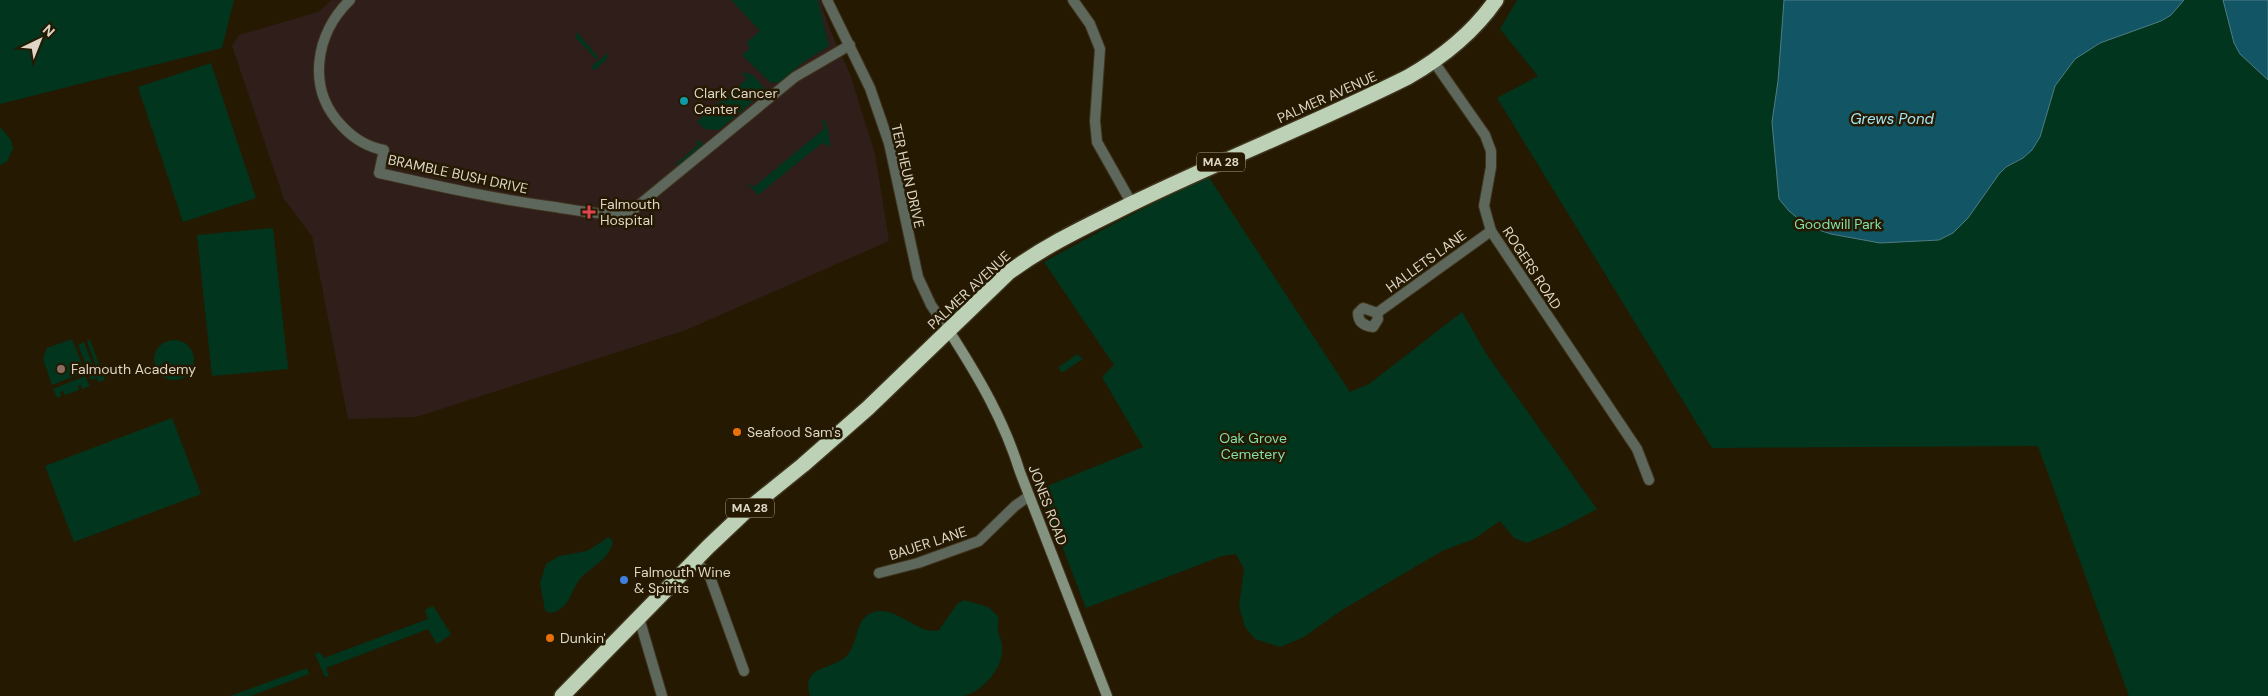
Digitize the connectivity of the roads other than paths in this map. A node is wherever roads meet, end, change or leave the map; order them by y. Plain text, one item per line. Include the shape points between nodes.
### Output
1 (350, 0) edge
2 (827, 0) edge
3 (1073, 0) edge
4 (1496, 0) edge
5 (850, 45) junction
6 (1434, 62) junction
7 (1132, 204) junction
8 (1491, 231) junction
9 (1377, 313) dead end
10 (949, 331) junction
11 (1649, 480) dead end
12 (1029, 496) junction
13 (695, 560) junction
14 (878, 573) dead end
15 (639, 618) junction
16 (744, 671) dead end
17 (562, 696) edge
18 (662, 696) edge
19 (1107, 696) edge

1 - 5 street, BRAMBLE BUSH DRIVE via 325,36 319,84 328,108 341,125 364,144 384,150 378,173 494,199 605,213 634,209 795,77
2 - 5 street, TER HEUN DRIVE
3 - 7 street via 1090,24 1100,49 1095,121 1097,142
4 - 6 highway, PALMER AVENUE / MA 28 via 1472,29
5 - 10 street, TER HEUN DRIVE via 870,88 889,143 918,277 931,305
6 - 7 highway, PALMER AVENUE / MA 28 via 1369,97 1285,132
6 - 8 street, ROGERS ROAD via 1485,134 1491,151 1484,206
7 - 10 highway, PALMER AVENUE / MA 28 via 1032,255 992,287
8 - 9 street, HALLETS LANE
8 - 11 street, ROGERS ROAD via 1637,449
10 - 12 main road, JONES ROAD via 1000,419
10 - 13 highway, PALMER AVENUE / MA 28 via 868,408 751,507
12 - 14 street, BAUER LANE via 979,541 918,563
12 - 19 main road, JONES ROAD
13 - 15 highway, PALMER AVENUE / MA 28
13 - 16 street via 710,578
15 - 17 highway, PALMER AVENUE / MA 28
15 - 18 street

